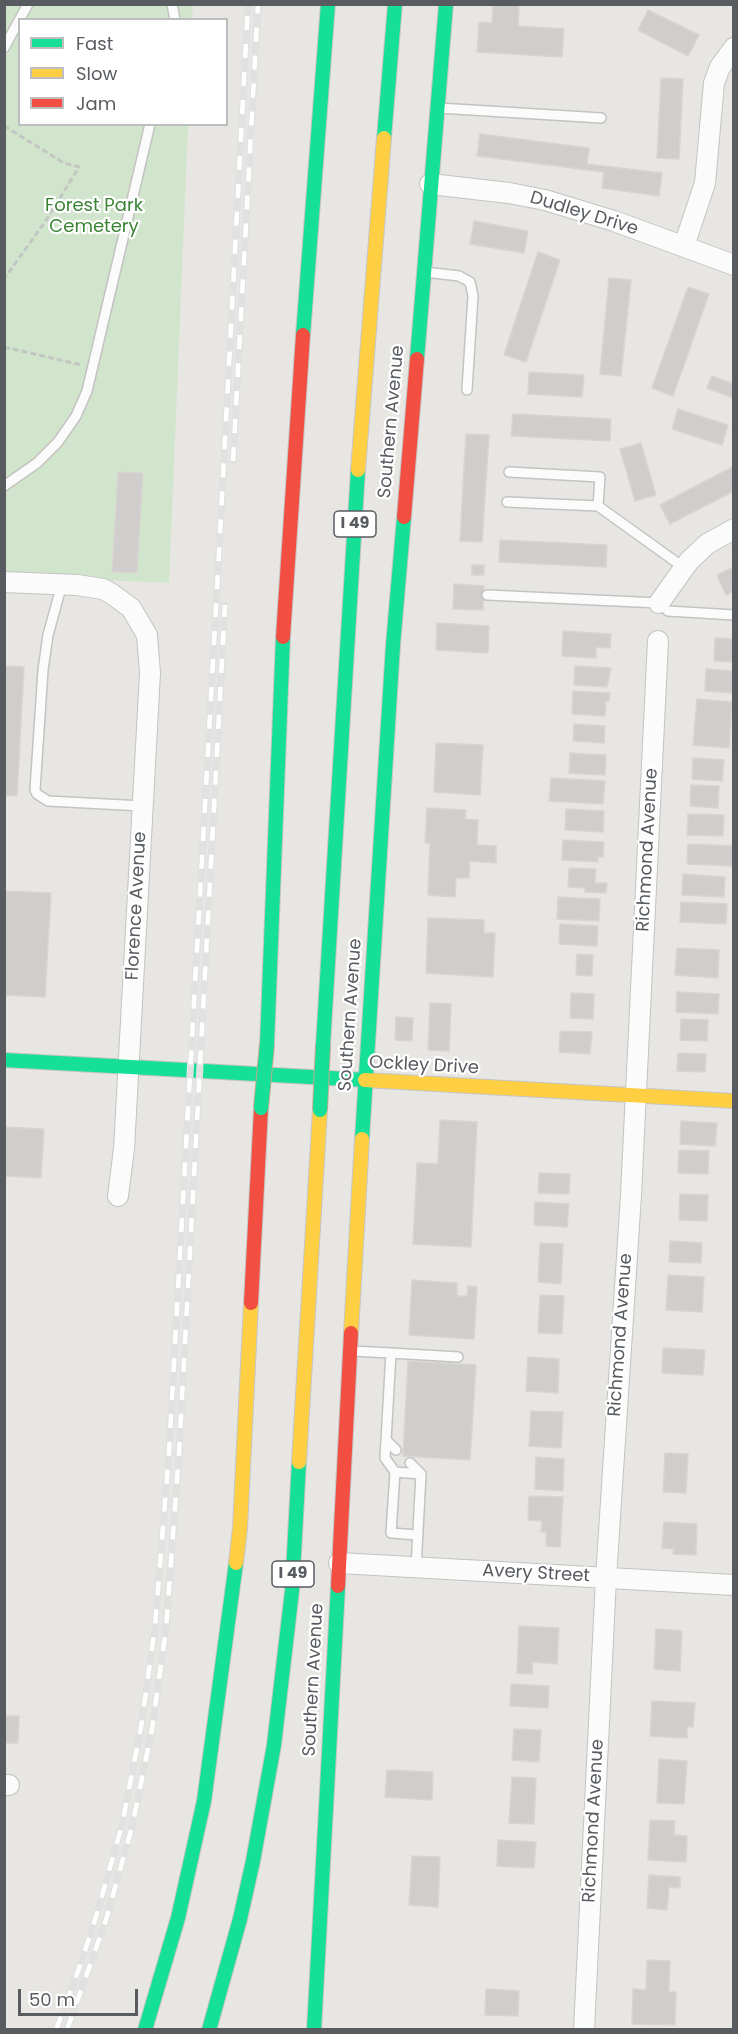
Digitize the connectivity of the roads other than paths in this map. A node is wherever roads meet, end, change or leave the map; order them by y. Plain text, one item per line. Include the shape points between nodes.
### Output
1 (28, 4) edge
2 (328, 4) edge
3 (395, 4) edge
4 (446, 4) edge
5 (20, 18) edge
6 (18, 22) edge
7 (4, 48) edge
8 (734, 48) edge
9 (437, 108) junction
10 (601, 118) dead end
11 (149, 126) edge
12 (430, 184) junction
13 (684, 246) junction
14 (734, 265) edge
15 (423, 272) junction
16 (467, 390) dead end
17 (510, 472) dead end
18 (4, 486) edge
19 (507, 502) dead end
20 (598, 506) junction
21 (734, 529) edge
22 (683, 567) junction
23 (4, 582) edge
24 (62, 584) junction
25 (487, 595) dead end
26 (659, 603) junction
27 (734, 615) edge
28 (658, 641) dead end
29 (143, 806) junction
30 (4, 1060) edge
31 (128, 1066) junction
32 (365, 1080) junction
33 (636, 1096) junction
34 (734, 1101) edge
35 (118, 1196) dead end
36 (350, 1351) junction
37 (391, 1353) junction
38 (458, 1357) dead end
39 (386, 1440) junction
40 (396, 1450) dead end
41 (410, 1463) dead end
42 (395, 1472) junction
43 (421, 1474) junction
44 (418, 1535) junction
45 (339, 1563) junction
46 (416, 1568) junction
47 (606, 1578) junction
48 (734, 1585) edge
49 (146, 2030) edge
50 (210, 2030) edge
51 (314, 2030) edge
52 (584, 2030) edge

1 - 5 lane
2 - 49 main road, bridge via 286,601 240,1528 218,1712 194,1850
3 - 50 main road, I 49, bridge via 344,691 291,1602 264,1803 240,1918
4 - 9 main road, Southern Avenue
6 - 7 lane
8 - 13 street via 714,83 705,183
9 - 10 lane
9 - 12 main road, Southern Avenue
11 - 18 lane via 82,404 58,442 37,463
12 - 13 street, Dudley Drive via 545,200
12 - 15 main road, Southern Avenue
13 - 14 street, Dudley Drive
15 - 16 lane via 459,276 470,282 474,296
15 - 32 main road, Southern Avenue via 394,616
17 - 20 lane via 600,477
19 - 20 lane
20 - 22 lane
21 - 22 street via 707,544
22 - 26 street
23 - 24 street
24 - 29 street, Florence Avenue via 102,589 122,600 138,617 147,635 150,659
24 - 29 lane via 43,670 35,790 48,801
25 - 26 lane
26 - 27 lane via 668,611
28 - 33 street, Richmond Avenue
29 - 31 street, Florence Avenue
30 - 31 main road, Ockley Drive
31 - 32 main road, Ockley Drive
31 - 35 street, Florence Avenue
32 - 33 main road, Ockley Drive
32 - 36 main road, Southern Avenue
33 - 34 main road, Ockley Drive
33 - 47 street, Richmond Avenue
36 - 37 lane
36 - 45 main road, Southern Avenue
37 - 38 lane
37 - 39 lane
39 - 40 lane
39 - 42 lane via 386,1458
41 - 43 lane
42 - 43 lane
42 - 44 lane via 391,1533
43 - 44 lane
44 - 46 lane
45 - 46 street, Avery Street
45 - 51 main road, Southern Avenue
46 - 47 street, Avery Street
47 - 48 street, Avery Street
47 - 52 street, Richmond Avenue

